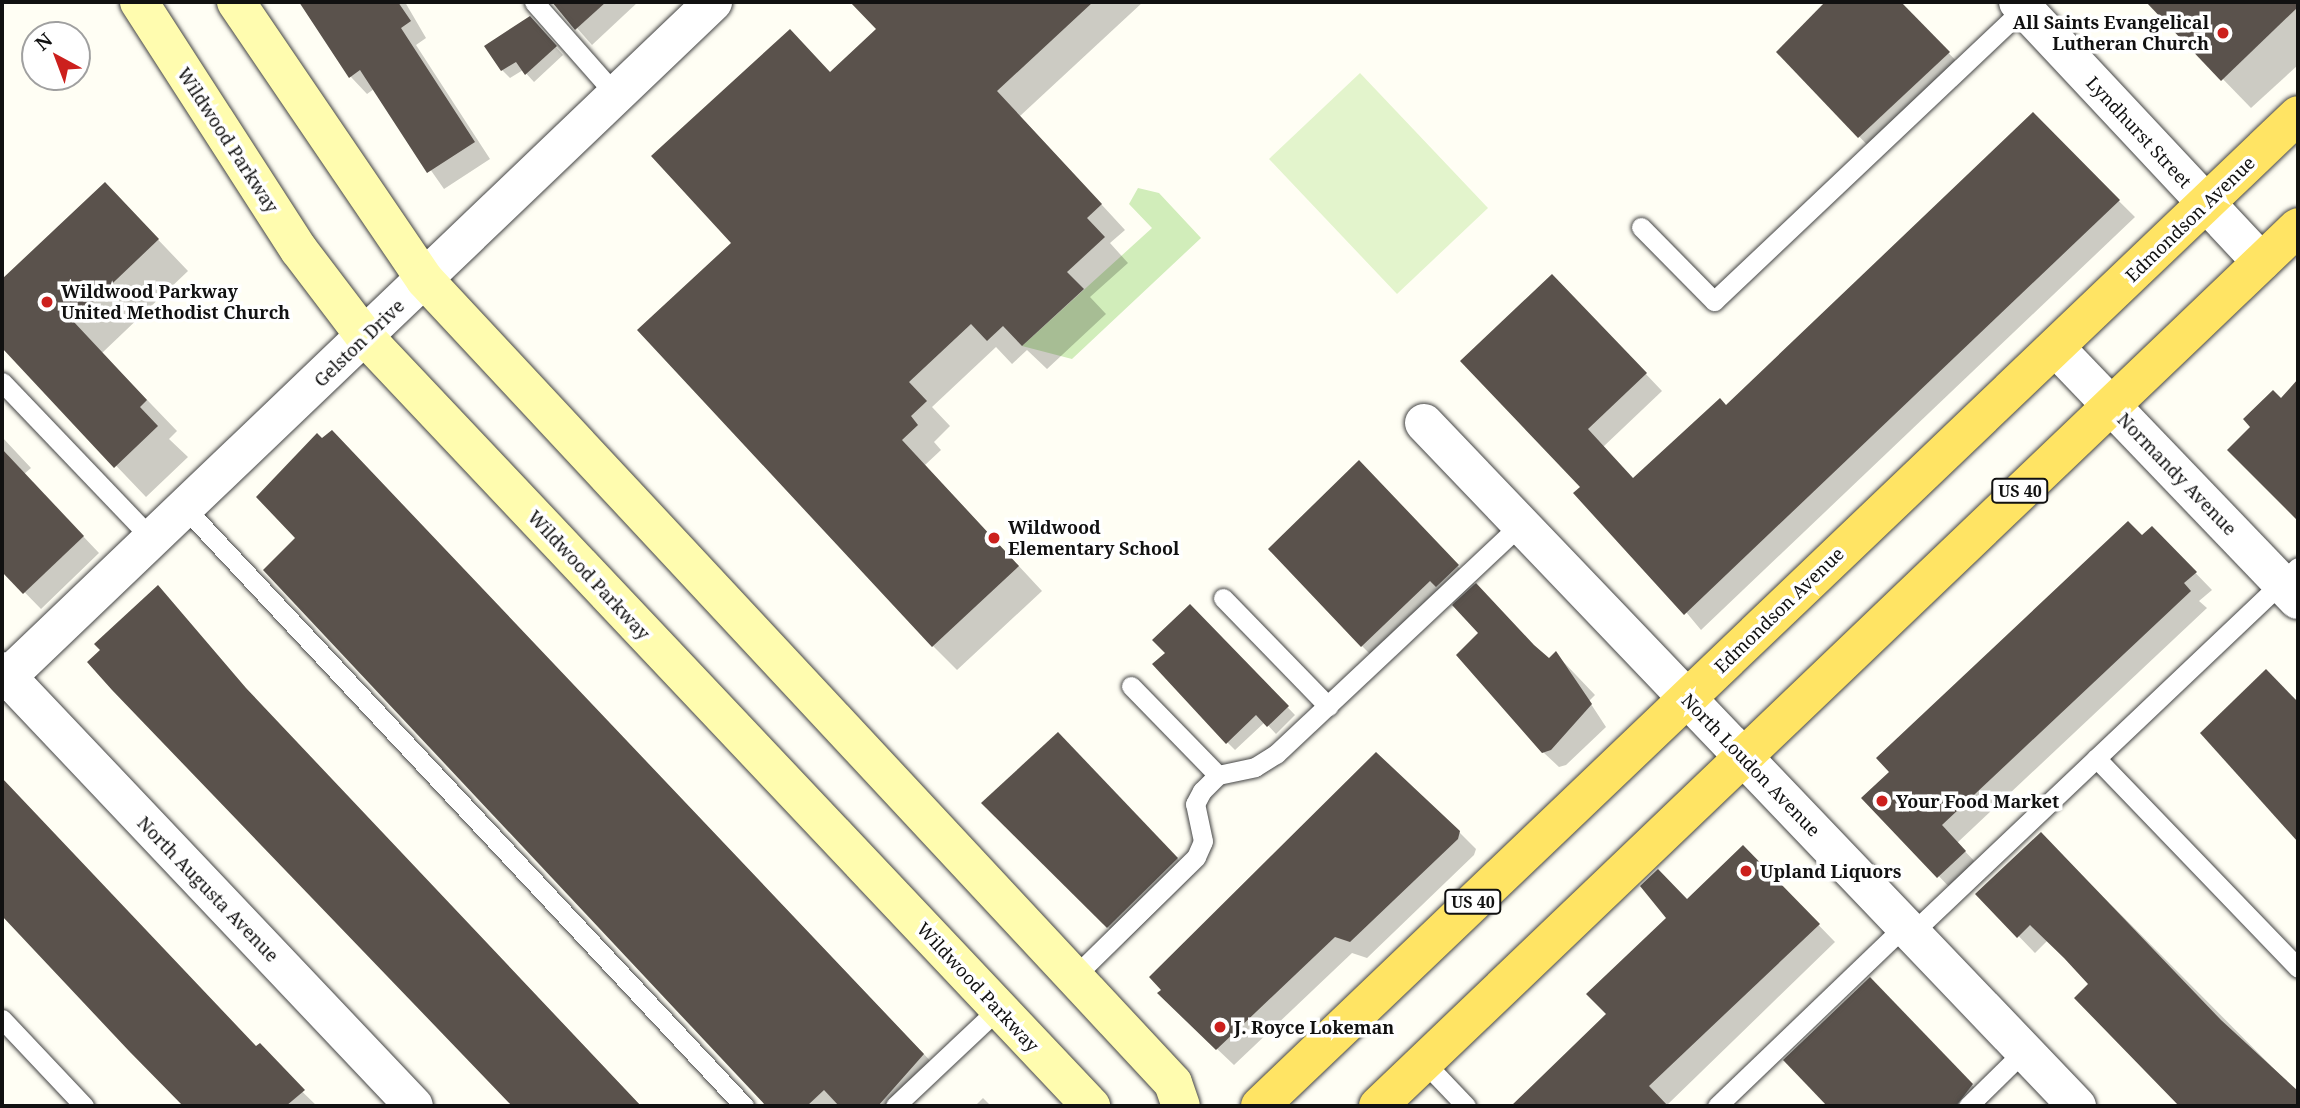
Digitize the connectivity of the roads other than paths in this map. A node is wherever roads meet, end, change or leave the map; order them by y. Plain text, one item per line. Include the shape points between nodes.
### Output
1 (139, 2) edge
2 (236, 2) edge
3 (534, 2) edge
4 (713, 2) edge
5 (2021, 5) edge
6 (616, 95) junction
7 (2298, 114) edge
8 (2205, 204) junction
9 (2298, 226) edge
10 (1641, 227) dead end
11 (2261, 262) junction
12 (425, 280) junction
13 (365, 337) junction
14 (2056, 348) junction
15 (2, 383) edge
16 (2110, 404) junction
17 (1424, 423) dead end
18 (185, 508) junction
19 (1521, 524) junction
20 (152, 539) junction
21 (2293, 583) edge
22 (1223, 598) dead end
23 (3, 677) edge
24 (1131, 686) dead end
25 (1687, 698) junction
26 (1328, 706) junction
27 (1744, 757) junction
28 (2096, 758) junction
29 (1218, 775) junction
30 (1908, 929) junction
31 (2298, 968) edge
32 (1074, 976) junction
33 (998, 1009) junction
34 (2, 1019) edge
35 (2024, 1051) junction
36 (1424, 1062) junction
37 (84, 1106) edge
38 (414, 1106) edge
39 (744, 1106) edge
40 (895, 1106) edge
41 (1091, 1106) edge
42 (1181, 1106) edge
43 (1260, 1106) edge
44 (1378, 1106) edge
45 (1466, 1106) edge
46 (1717, 1106) edge
47 (1968, 1106) edge
48 (2077, 1106) edge

1 - 13 street, Wildwood Parkway via 299,250
2 - 12 street
3 - 6 lane
4 - 6 street, Gelston Drive
5 - 8 street, Lyndhurst Street
5 - 10 lane via 1714,301
6 - 12 street, Gelston Drive
7 - 8 main road, Edmondson Avenue / US 40
8 - 11 street, Lyndhurst Street
8 - 14 main road, Edmondson Avenue / US 40
9 - 11 main road, US 40
11 - 16 main road, US 40
12 - 13 street, Gelston Drive
12 - 32 street
13 - 18 street, Gelston Drive
13 - 33 street, Wildwood Parkway
14 - 16 street, Normandy Avenue
14 - 25 main road, Edmondson Avenue / US 40
15 - 20 lane
16 - 21 street, Normandy Avenue
16 - 27 main road, US 40
17 - 19 street, North Loudon Avenue
18 - 20 street, Gelston Drive
18 - 39 lane
19 - 25 street, North Loudon Avenue
19 - 26 lane
20 - 23 street, Gelston Drive
21 - 28 lane
22 - 26 lane
23 - 38 street, North Augusta Avenue
24 - 29 lane
25 - 27 street, North Loudon Avenue
25 - 43 main road, Edmondson Avenue / US 40
26 - 29 lane via 1255,767
27 - 30 street, North Loudon Avenue
27 - 36 main road, US 40
28 - 30 lane
28 - 31 lane
29 - 32 lane via 1195,804 1202,841 1196,857
30 - 35 street, North Loudon Avenue
30 - 46 lane
32 - 42 street via 1173,1083
33 - 40 lane
33 - 41 street, Wildwood Parkway
34 - 37 lane
35 - 47 lane
35 - 48 street, North Loudon Avenue
36 - 44 main road, US 40
36 - 45 lane

